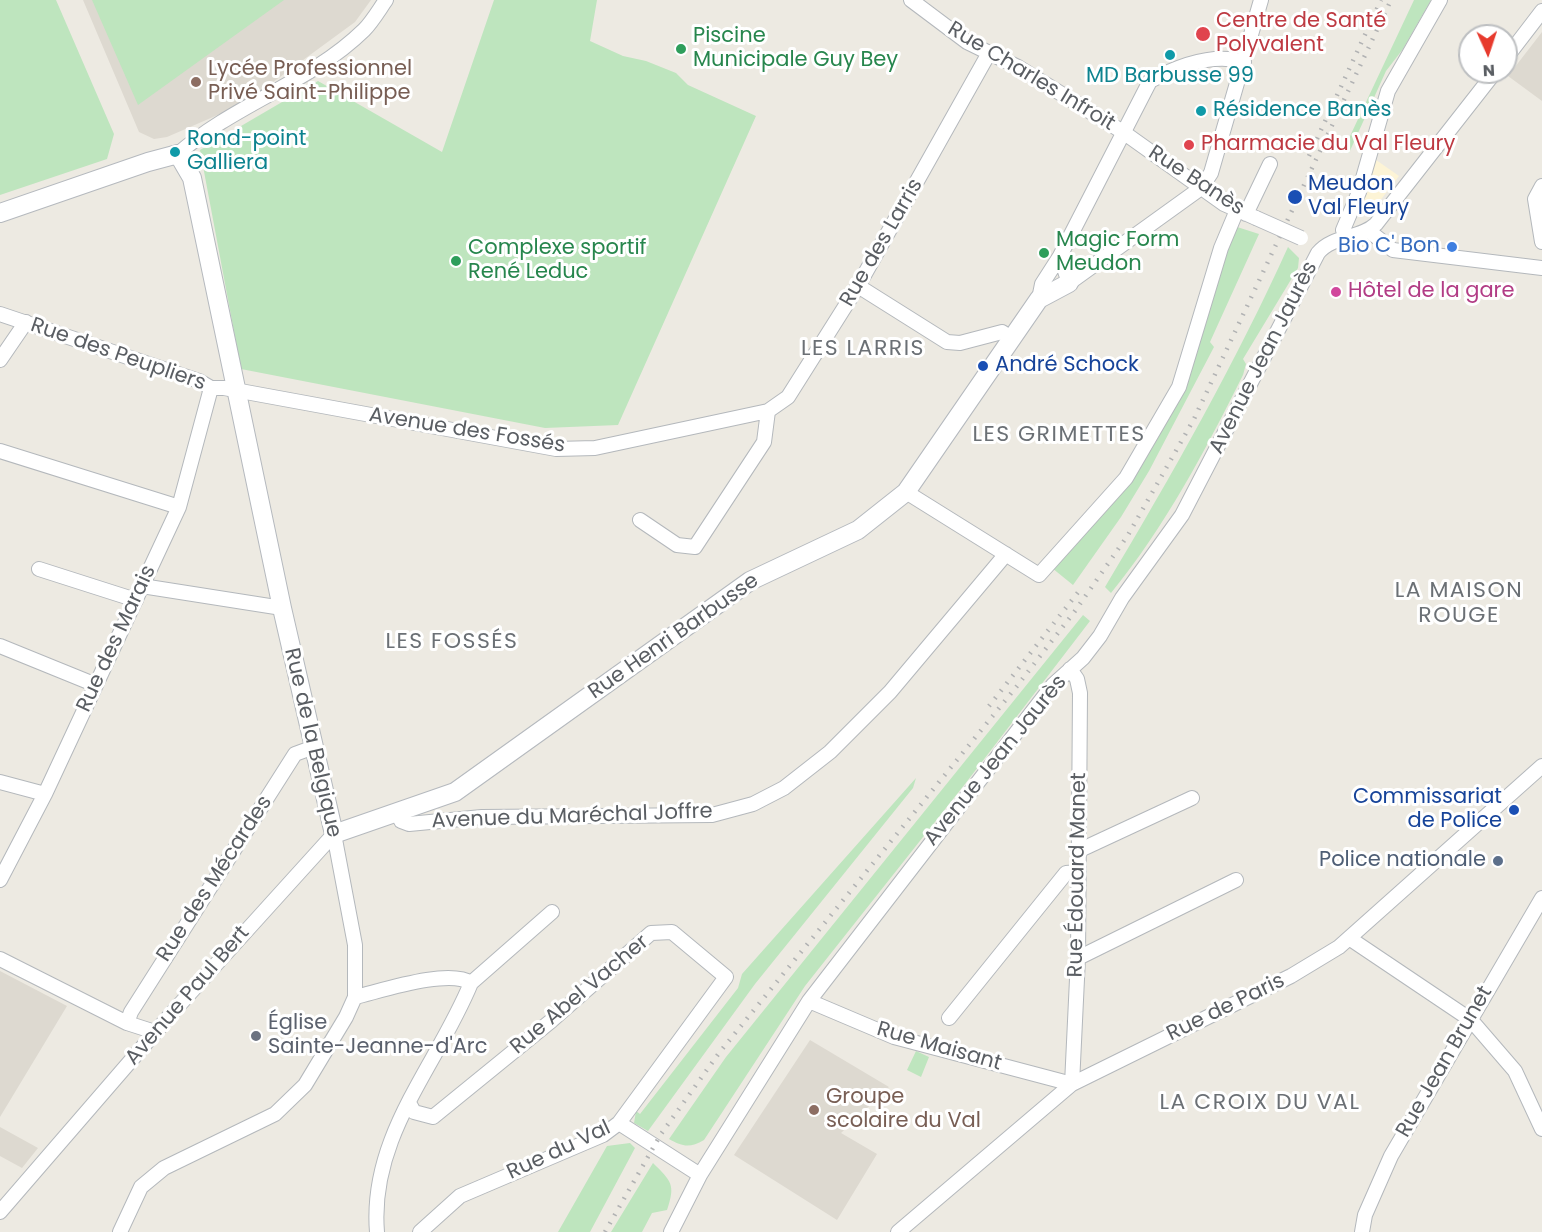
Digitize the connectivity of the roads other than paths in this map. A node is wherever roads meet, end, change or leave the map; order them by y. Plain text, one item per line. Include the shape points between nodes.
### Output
1 (386, 0) edge
2 (911, 0) edge
3 (1261, 0) edge
4 (1440, 0) edge
5 (1542, 11) edge
6 (1518, 42) edge
7 (989, 54) junction
8 (1244, 62) junction
9 (1485, 84) edge
10 (1123, 132) junction
11 (178, 154) junction
12 (1270, 164) dead end
13 (1542, 186) edge
14 (1201, 188) junction
15 (0, 213) edge
16 (1246, 214) junction
17 (1369, 231) junction
18 (1346, 237) junction
19 (1542, 242) edge
20 (1322, 249) junction
21 (1060, 256) junction
22 (1542, 268) edge
23 (1069, 284) junction
24 (858, 286) junction
25 (1039, 299) junction
26 (0, 314) edge
27 (26, 322) junction
28 (1011, 338) junction
29 (0, 360) edge
30 (211, 388) junction
31 (236, 392) junction
32 (768, 411) junction
33 (0, 451) edge
34 (906, 492) junction
35 (179, 507) junction
36 (640, 520) dead end
37 (1006, 554) junction
38 (39, 569) dead end
39 (142, 586) junction
40 (136, 600) junction
41 (282, 608) junction
42 (0, 646) edge
43 (1070, 669) junction
44 (96, 685) junction
45 (314, 747) junction
46 (1542, 766) edge
47 (0, 782) edge
48 (45, 794) junction
49 (1192, 798) dead end
50 (398, 812) junction
51 (334, 834) junction
52 (1078, 851) junction
53 (1078, 872) junction
54 (0, 880) edge
55 (1236, 880) dead end
56 (1542, 898) edge
57 (552, 912) dead end
58 (1349, 938) junction
59 (1078, 958) junction
60 (0, 959) edge
61 (471, 983) junction
62 (355, 997) junction
63 (809, 1001) junction
64 (949, 1018) dead end
65 (1471, 1020) junction
66 (127, 1023) junction
67 (155, 1032) junction
68 (1072, 1084) junction
69 (409, 1103) junction
70 (619, 1123) junction
71 (1542, 1129) edge
72 (700, 1175) junction
73 (0, 1212) edge
74 (120, 1232) edge
75 (377, 1232) edge
76 (420, 1232) edge
77 (671, 1232) edge
78 (898, 1232) edge
79 (1362, 1232) edge

1 - 11 street via 364,30 307,74 201,134
2 - 7 street, Rue Charles Infroit
3 - 8 street
4 - 18 street via 1388,91 1359,192 1343,230
5 - 6 street
7 - 10 street, Rue Charles Infroit via 1018,67
7 - 24 street, Rue des Larris
8 - 10 street, Rue Henri Barbusse via 1216,58 1172,70 1150,81
8 - 14 street via 1211,173
9 - 17 street
10 - 14 street, Rue Banès
10 - 21 street, Rue Henri Barbusse
11 - 15 street
11 - 31 street, Rue de la Belgique via 192,178
12 - 16 street
13 - 19 street via 1535,199
14 - 16 street, Rue Banès
14 - 23 street
16 - 20 street, Rue Banès, bridge
16 - 37 street via 1221,248 1182,380 1126,478 1039,575
17 - 18 street
17 - 22 street via 1393,250
18 - 20 street
20 - 43 street, Avenue Jean Jaurès via 1182,515 1122,598 1100,636
21 - 23 street
21 - 25 street, Rue Henri Barbusse via 1042,284
23 - 25 street, Rue Henri Barbusse
24 - 28 street via 947,342 960,343 1002,332
24 - 32 street, Rue des Larris via 788,397
25 - 28 street, Rue Henri Barbusse
26 - 27 street, Rue des Peupliers
27 - 29 street
27 - 30 street, Rue des Peupliers
28 - 34 street, Rue Henri Barbusse
30 - 31 street, Rue des Peupliers
30 - 35 street, Rue des Marais
31 - 32 street, Avenue des Fossés via 556,449 595,448
31 - 41 street, Rue de la Belgique
32 - 36 street via 764,442 695,547 677,545
33 - 35 street
34 - 37 street
34 - 50 street, Rue Henri Barbusse via 858,530 750,581 455,792
35 - 39 street, Rue des Marais
37 - 50 street, Avenue du Maréchal Joffre via 890,692 830,752 784,788 753,804 712,815 482,816 410,824 401,822
38 - 40 street
39 - 40 street, Rue des Marais
39 - 41 street
40 - 44 street, Rue des Marais
41 - 45 street, Rue de la Belgique
42 - 44 street
43 - 52 street, Rue Édouard Manet via 1080,693
43 - 63 street, Avenue Jean Jaurès
44 - 48 street, Rue des Marais
45 - 51 street, Rue de la Belgique
45 - 66 street, Rue des Mécardes via 295,754
46 - 58 street, Rue de Paris
47 - 48 street
48 - 54 street, Rue des Marais
49 - 52 street
50 - 51 street, Avenue Paul Bert
51 - 62 street, Rue de la Belgique via 355,945
51 - 67 street, Avenue Paul Bert
52 - 53 street, Rue Édouard Manet
53 - 59 street, Rue Édouard Manet
53 - 64 street via 1066,873
55 - 59 street
56 - 65 street, Rue Jean Brunet
57 - 61 street
58 - 65 street
58 - 68 street, Rue de Paris via 1291,976
59 - 68 street, Rue Édouard Manet
60 - 66 street
61 - 62 street via 441,978
61 - 69 street
62 - 74 street, Rue de la Belgique via 305,1085 275,1114 164,1168 141,1186
63 - 68 street, Rue Maisant via 894,1037
63 - 72 street, Avenue Jean Jaurès
65 - 71 street via 1515,1071
65 - 79 street, Rue Jean Brunet via 1391,1156 1365,1215
66 - 67 street
67 - 73 street, Avenue Paul Bert
68 - 78 street, Rue de Paris
69 - 70 street, Rue Abel Vacher via 414,1112 433,1117 651,933 672,932 726,977
69 - 75 street via 395,1126 379,1184
70 - 72 street, Rue du Val
70 - 76 street, Rue du Val via 603,1135 460,1196
72 - 77 street, Avenue Jean Jaurès

